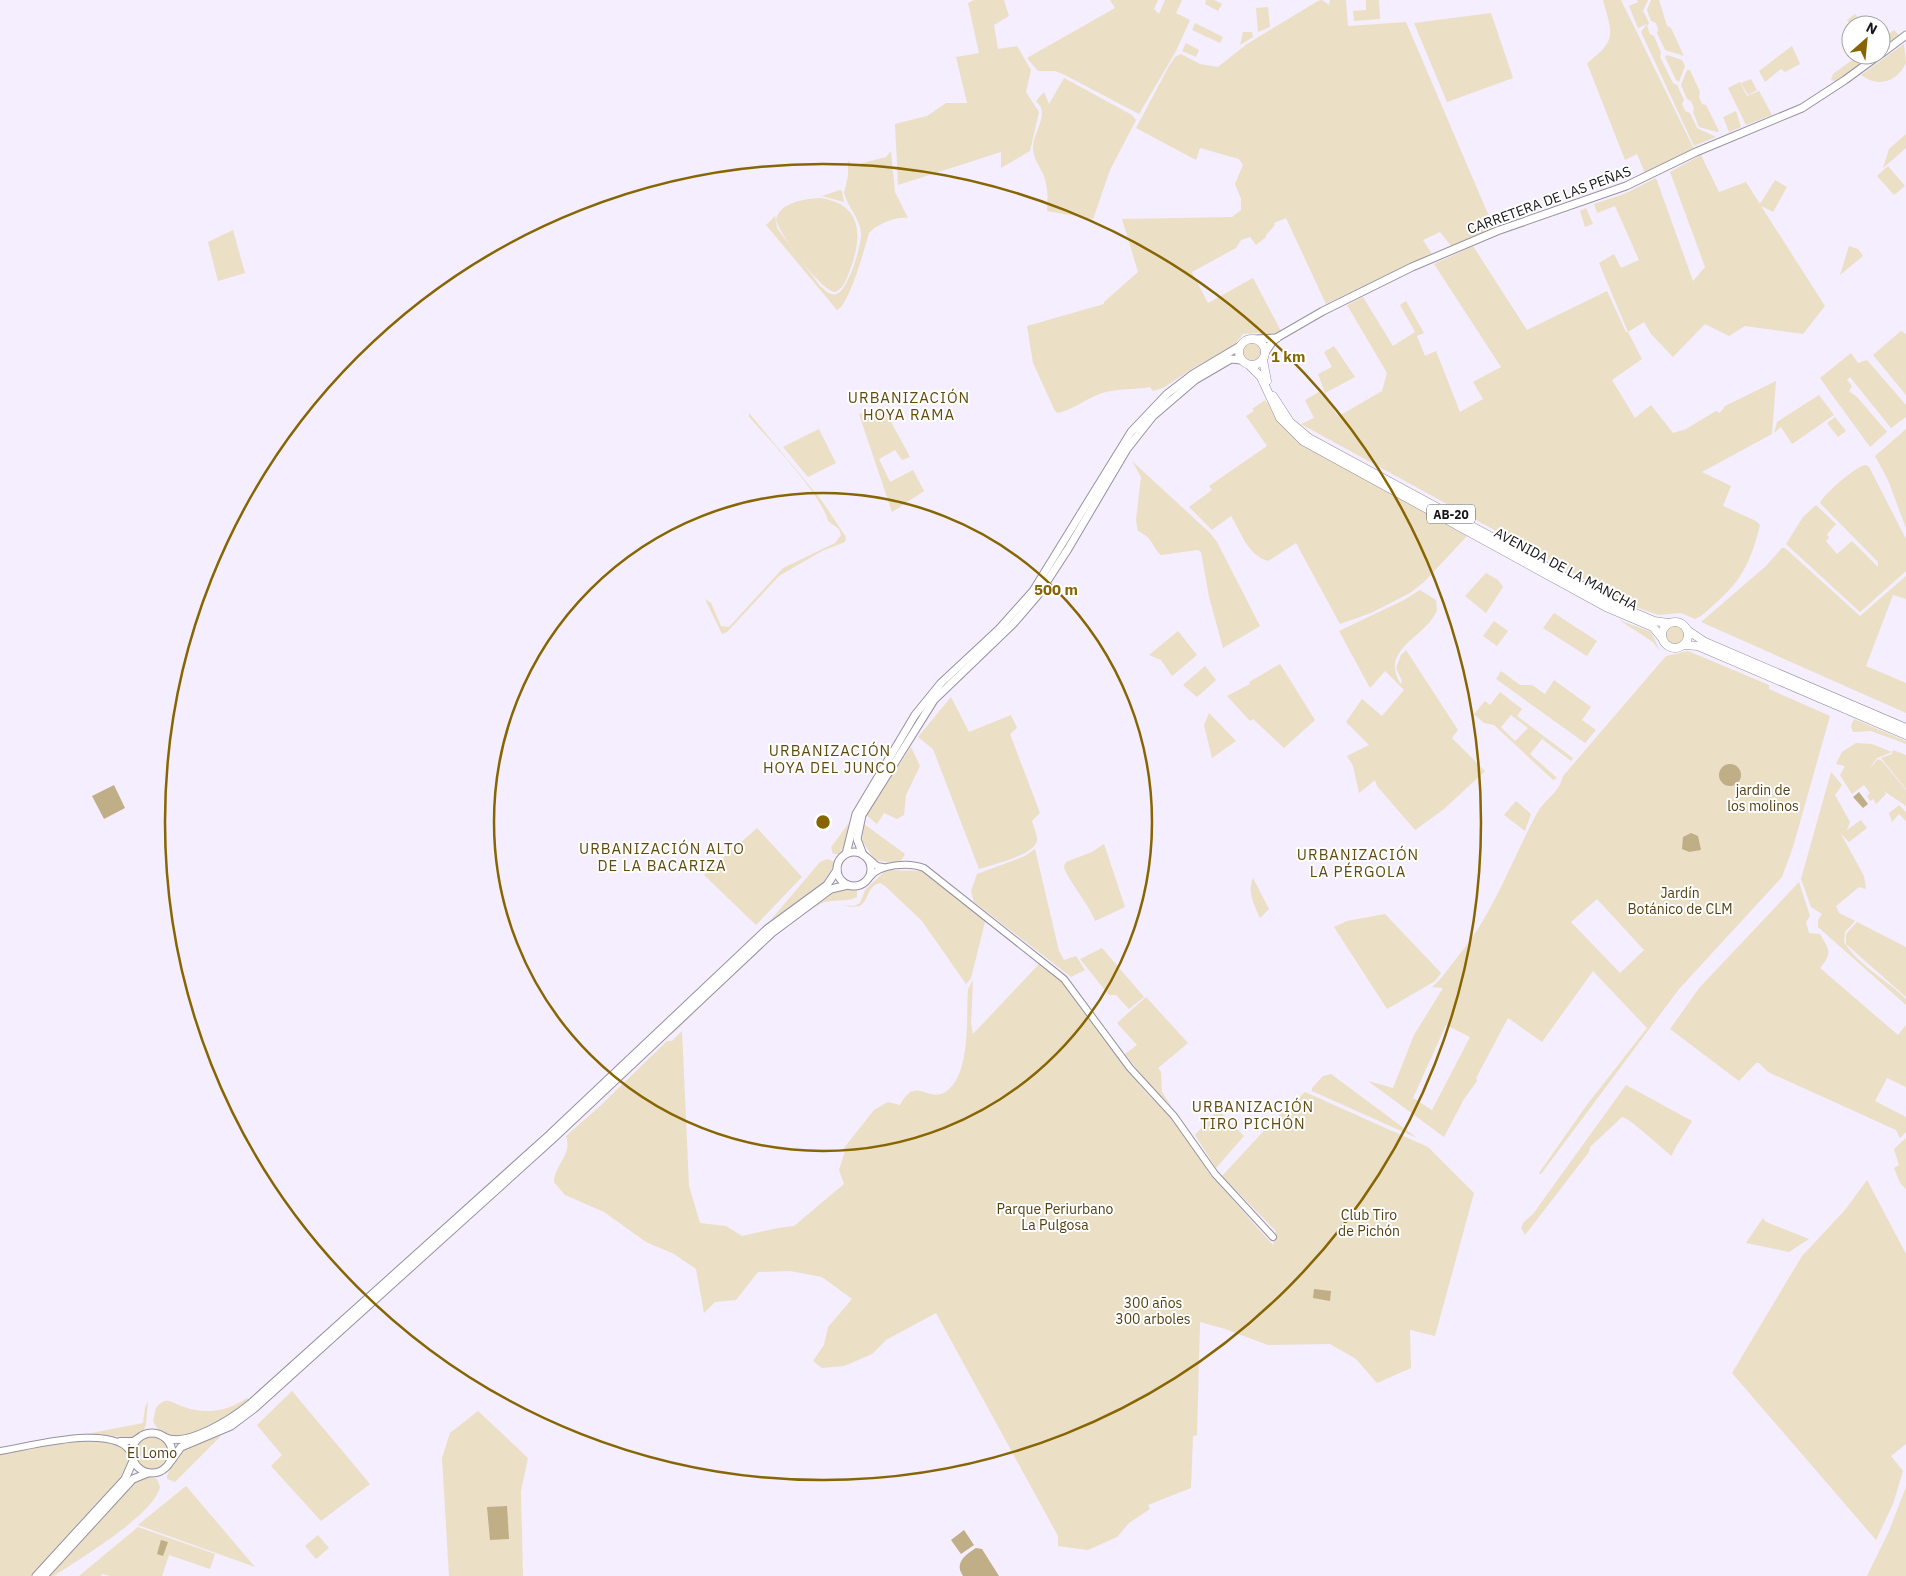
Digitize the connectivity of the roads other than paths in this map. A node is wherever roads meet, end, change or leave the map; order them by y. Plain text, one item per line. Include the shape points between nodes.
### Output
1 (1906, 35) edge
2 (1891, 46) edge
3 (1865, 65) edge
4 (1278, 338) junction
5 (1256, 339) junction
6 (1240, 346) junction
7 (1241, 360) junction
8 (1249, 365) junction
9 (1263, 366) junction
10 (1668, 623) junction
11 (1687, 630) junction
12 (1661, 637) junction
13 (1684, 645) junction
14 (1906, 728) edge
15 (1906, 734) edge
16 (846, 854) junction
17 (865, 856) junction
18 (884, 867) junction
19 (837, 870) junction
20 (870, 876) junction
21 (848, 885) junction
22 (1273, 1237) dead end
23 (164, 1437) junction
24 (138, 1438) junction
25 (115, 1440) junction
26 (0, 1451) edge
27 (132, 1458) junction
28 (171, 1461) junction
29 (148, 1473) junction
30 (36, 1576) edge
31 (44, 1576) edge

1 - 2 main road, CARRETERA DE LAS PEÑAS
3 - 4 main road, CARRETERA DE LAS PEÑAS via 1802,108 1696,152 1626,186 1497,230 1412,267 1323,311
4 - 5 main road
4 - 9 main road via 1272,342
5 - 6 main road via 1249,339
5 - 9 main road via 1264,346
6 - 7 main road
6 - 16 main road via 1167,394 1131,432 1033,591 999,629 941,683 915,715 856,814
7 - 8 main road
7 - 17 main road via 1231,359 1211,370 1153,416 1127,449 1038,595 1003,634 934,700 862,815 857,839
8 - 9 main road, AVENIDA DE LA MANCHA
8 - 9 main road
9 - 10 main road, AVENIDA DE LA MANCHA / AB-20 via 1273,396 1285,415 1310,438 1621,607 1654,621
9 - 12 main road, AVENIDA DE LA MANCHA / AB-20 via 1280,418 1303,441 1606,607 1650,626
10 - 11 main road, AB-20 via 1679,622
10 - 12 main road via 1662,628
11 - 13 main road via 1688,638
11 - 14 main road, AB-20 via 1701,640
12 - 13 main road via 1672,648
13 - 15 main road via 1698,646
16 - 17 main road via 855,852
16 - 19 main road via 839,861
17 - 18 street via 877,866
17 - 20 main road via 871,866
18 - 20 street
18 - 22 street via 918,866 927,869 1064,979 1130,1068 1174,1116 1214,1174
19 - 21 main road via 841,880
19 - 23 main road via 827,884 768,929 549,1134 250,1404 200,1433 177,1440
20 - 21 main road via 861,885
21 - 28 main road via 831,889 772,933 554,1138 255,1408 226,1428 181,1447
23 - 24 main road via 149,1433
23 - 28 main road via 172,1450
24 - 25 street via 133,1441
24 - 27 main road via 133,1445
25 - 26 street via 84,1437
25 - 27 street via 126,1445
27 - 29 main road via 140,1469
27 - 30 main road via 125,1479
28 - 29 main road via 160,1472
29 - 31 main road via 134,1479

